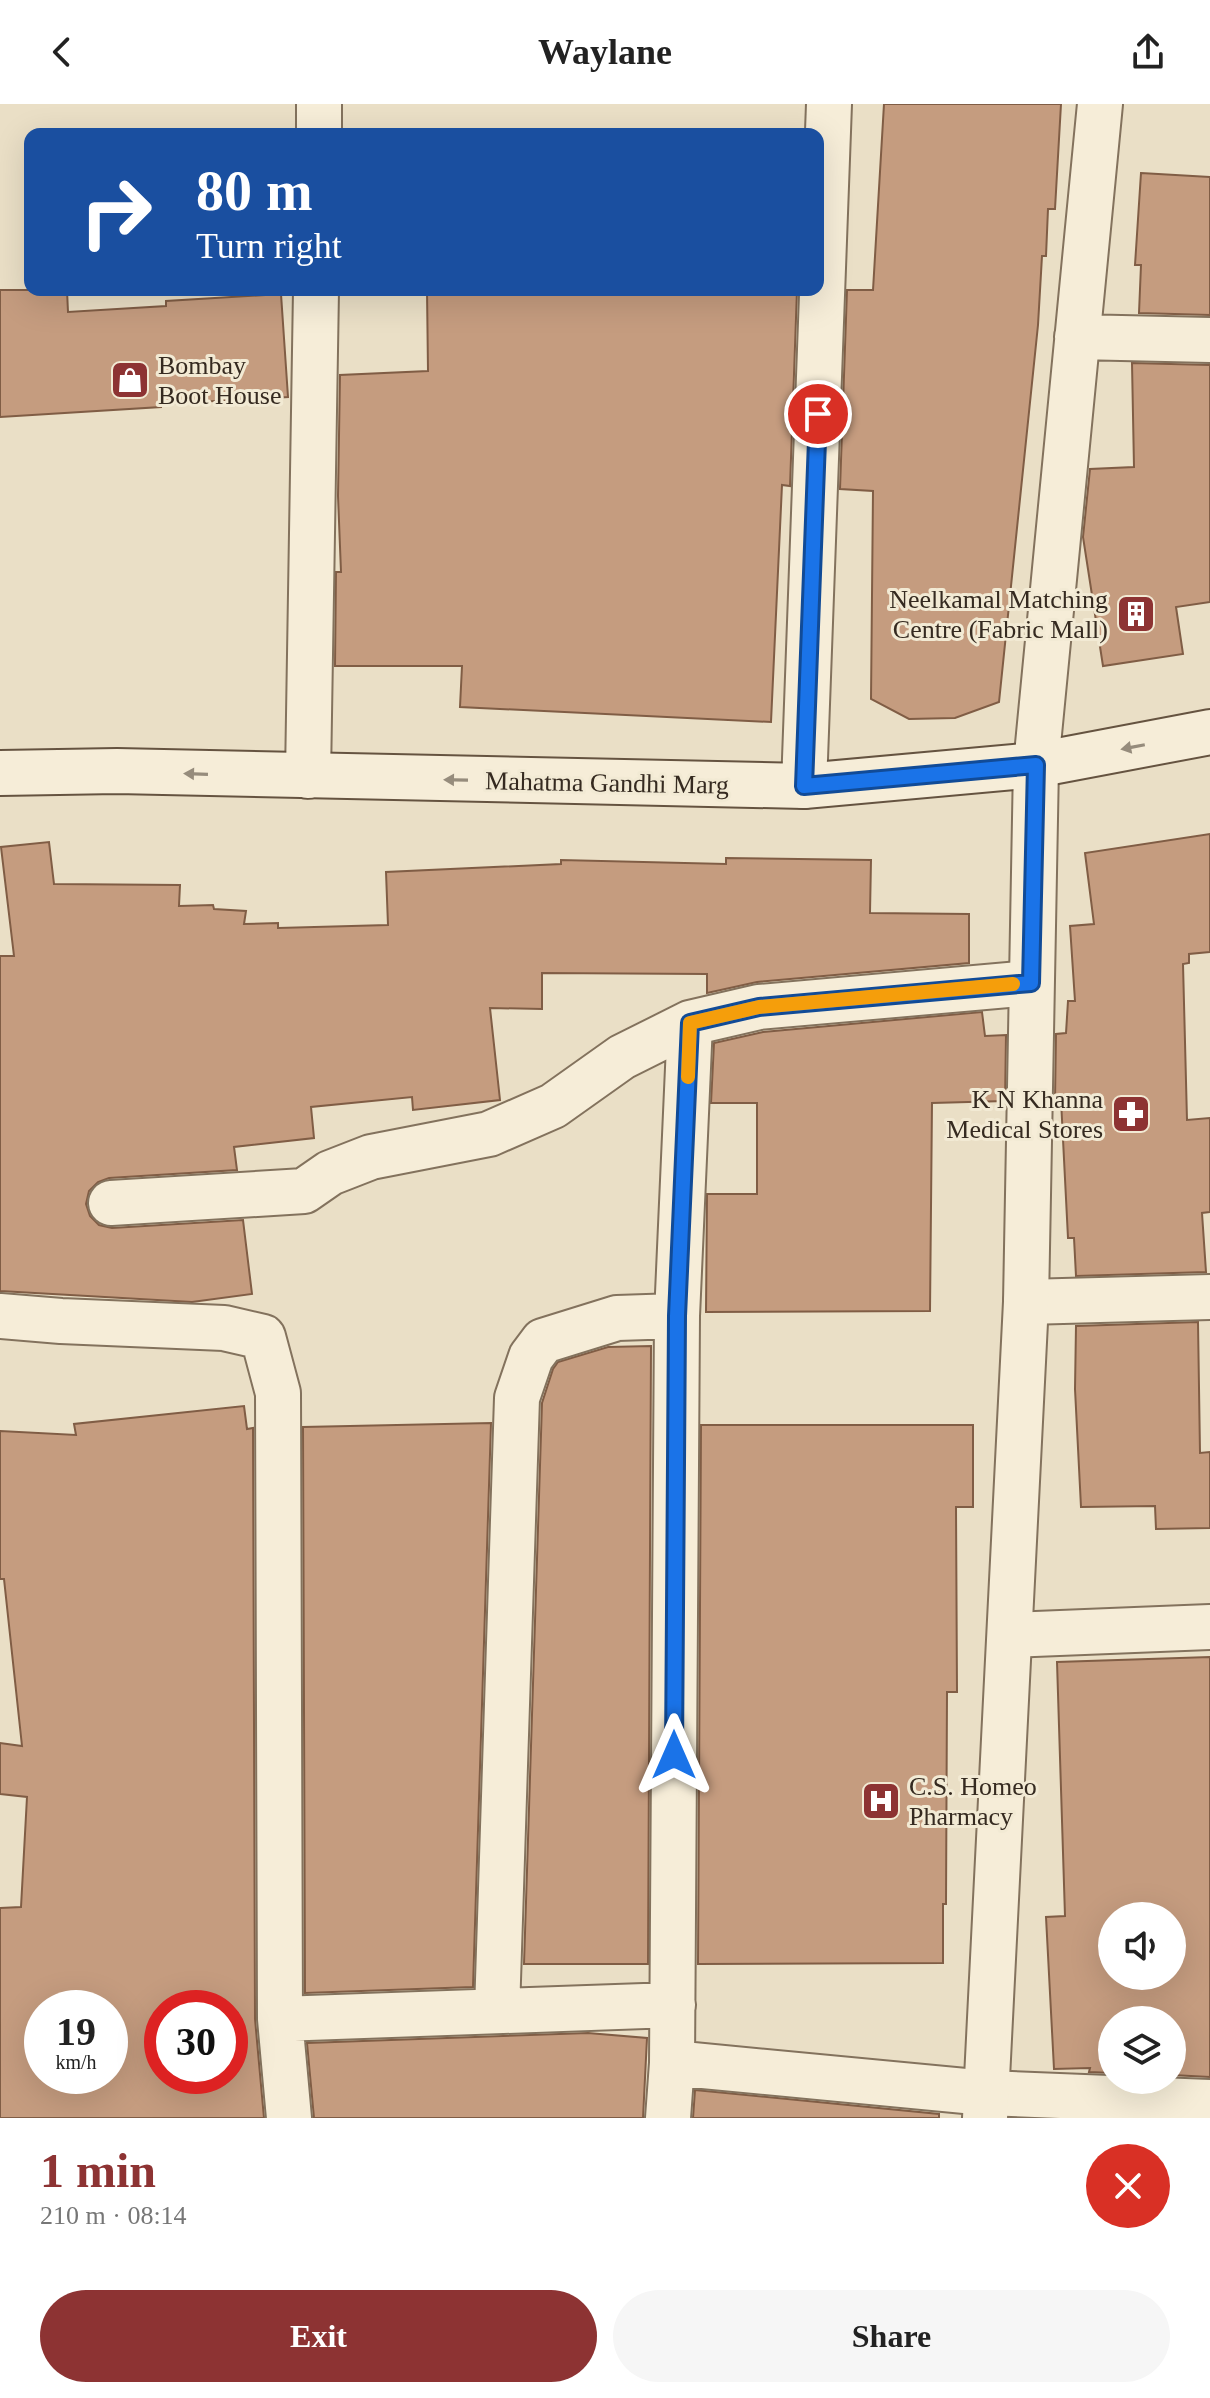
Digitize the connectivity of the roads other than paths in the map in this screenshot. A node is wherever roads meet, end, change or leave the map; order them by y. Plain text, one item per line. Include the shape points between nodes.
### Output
1 (319, 104) edge
2 (829, 104) edge
3 (1100, 104) edge
4 (319, 128) edge
5 (824, 240) edge
6 (316, 296) edge
7 (822, 296) edge
8 (1077, 337) junction
9 (1210, 340) edge
10 (1210, 732) edge
11 (1036, 765) junction
12 (0, 773) edge
13 (308, 776) junction
14 (804, 786) junction
15 (1031, 983) junction
16 (690, 1023) junction
17 (111, 1203) dead end
18 (1210, 1297) edge
19 (1026, 1302) junction
20 (0, 1316) edge
21 (677, 1316) junction
22 (1210, 1627) edge
23 (1010, 1635) junction
24 (673, 2005) junction
25 (497, 2011) junction
26 (280, 2019) junction
27 (672, 2063) junction
28 (1210, 2102) edge
29 (986, 2105) edge
30 (289, 2118) edge
31 (668, 2118) edge

1 - 4 street
2 - 5 street
3 - 8 street
6 - 13 street
7 - 14 street
8 - 9 street
8 - 11 street
10 -> 11 street, Mahatma Gandhi Marg
11 - 14 street, Mahatma Gandhi Marg
11 - 15 street
13 -> 12 street, Mahatma Gandhi Marg
14 -> 13 street, Mahatma Gandhi Marg
15 - 16 street via 759,1007
15 - 19 street
16 - 17 street via 622,1057 553,1106 489,1134 371,1157 330,1173 304,1191
16 - 21 street
18 - 19 street
19 - 23 street
20 - 26 street via 224,1328 263,1337 278,1393
21 - 24 street
21 - 25 street via 617,1318 543,1341 531,1357 517,1398
22 - 23 street
23 - 29 street
24 - 25 street
24 - 27 street
25 - 26 street
26 - 30 street
27 - 29 street
27 - 31 street
28 - 29 street

